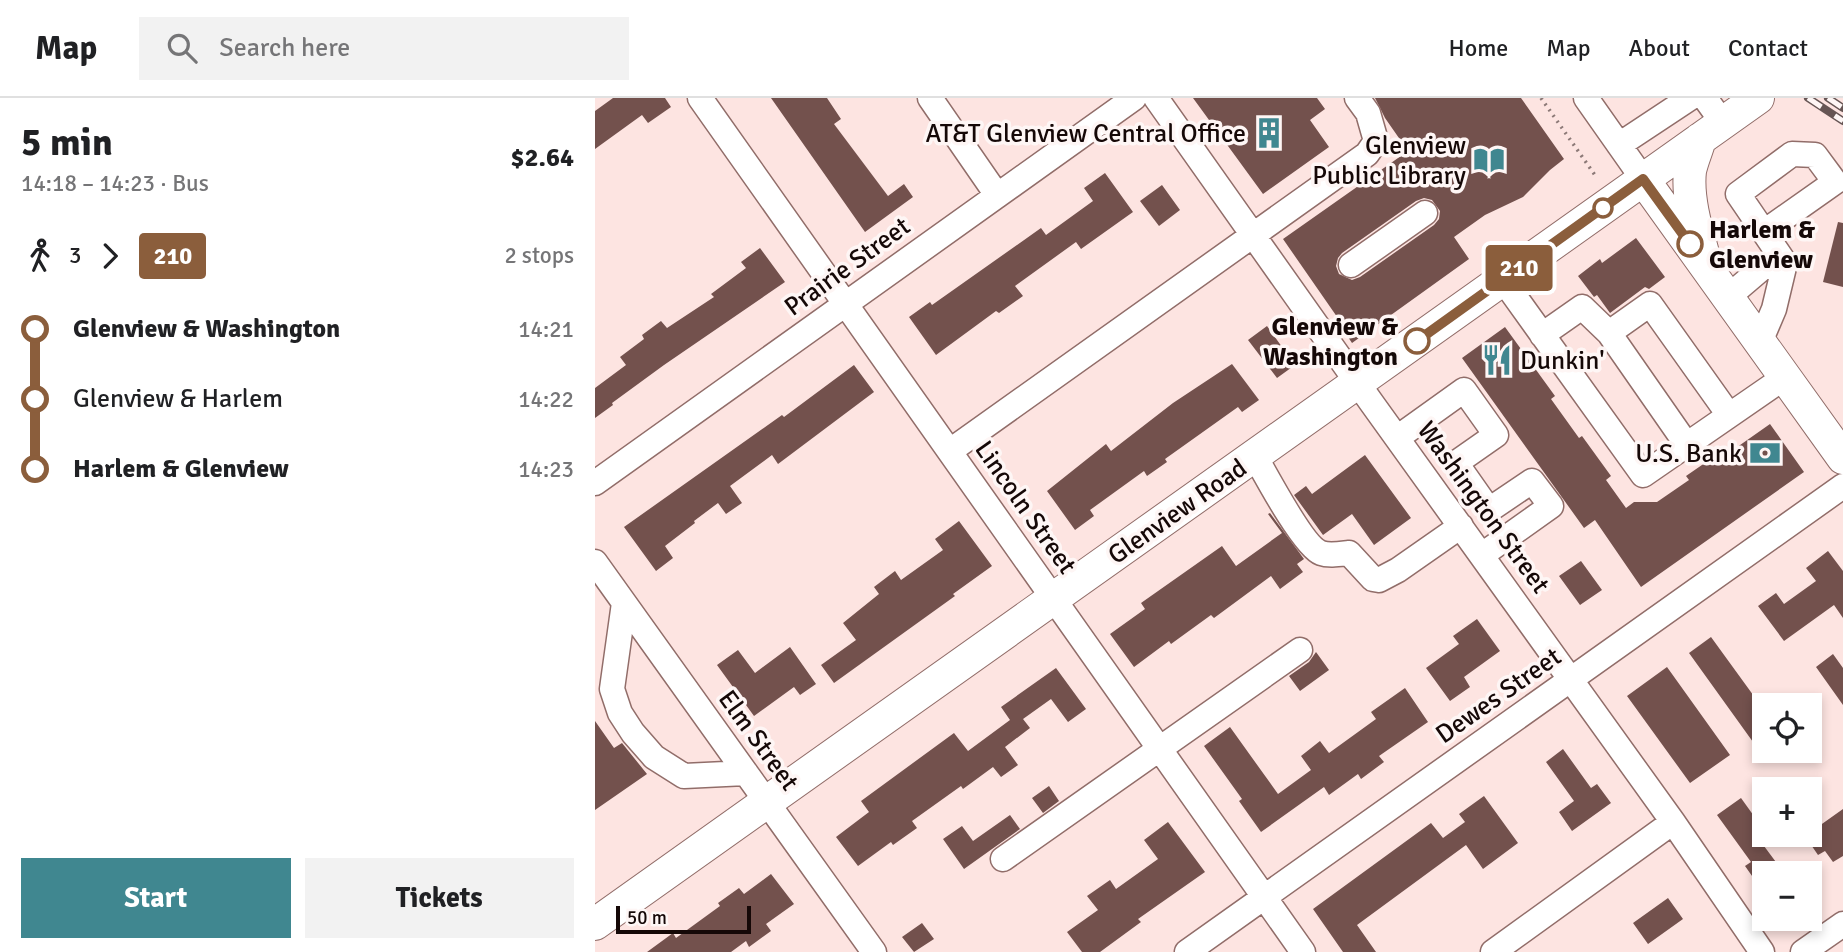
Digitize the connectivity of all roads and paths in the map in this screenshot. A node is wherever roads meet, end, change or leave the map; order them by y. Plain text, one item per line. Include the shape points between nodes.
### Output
1 (700, 98) edge
2 (930, 98) edge
3 (1134, 98) edge
4 (1156, 98) edge
5 (1357, 98) edge
6 (1541, 98) edge
7 (1585, 98) edge
8 (1690, 98) edge
9 (1758, 98) edge
10 (1709, 120) edge
11 (1619, 145) junction
12 (1597, 178) dead end
13 (1643, 179) junction
14 (997, 195) junction
15 (1425, 213) dead end
16 (1764, 232) dead end
17 (1253, 235) junction
18 (1785, 263) junction
19 (1351, 265) dead end
20 (1709, 271) junction
21 (1503, 280) junction
22 (1728, 297) junction
23 (845, 304) junction
24 (1609, 333) junction
25 (1542, 335) junction
26 (1759, 341) junction
27 (1784, 377) junction
28 (1358, 384) junction
29 (1729, 415) junction
30 (1397, 438) junction
31 (1687, 445) junction
32 (950, 451) junction
33 (1255, 456) junction
34 (1843, 458) edge
35 (595, 483) edge
36 (1843, 486) edge
37 (1461, 526) junction
38 (1482, 555) junction
39 (599, 576) edge
40 (1053, 597) junction
41 (624, 603) junction
42 (1300, 650) dead end
43 (1571, 679) junction
44 (1159, 748) junction
45 (746, 773) junction
46 (766, 801) junction
47 (1673, 822) junction
48 (1003, 859) dead end
49 (1264, 897) junction
50 (595, 924) edge
51 (1843, 924) edge
52 (873, 952) edge
53 (1187, 952) edge
54 (1303, 952) edge
55 (1493, 952) edge
56 (1762, 952) edge
57 (1803, 952) edge

1 - 23 street, Lincoln Street
2 - 14 street
3 - 14 street, Prairie Street
4 - 17 street, Washington Street
5 - 17 street via 1368,113 1376,141 1367,154
6 - 12 path
7 - 11 street
8 - 11 street
9 - 10 main road, Glenview Road
10 - 13 main road, Glenview Road
10 - 20 main road via 1690,172 1697,232
11 - 13 street
13 - 20 main road
13 - 21 main road, Glenview Road
14 - 23 street, Prairie Street
15 - 19 street
16 - 18 street
17 - 28 street, Washington Street
17 - 32 street
18 - 22 street via 1762,268
18 - 26 street via 1774,309
20 - 22 main road
21 - 25 street
21 - 28 main road, Glenview Road
22 - 26 main road
23 - 32 street, Lincoln Street
23 - 35 street, Prairie Street
24 - 25 street via 1582,307
24 - 29 street via 1650,304
24 - 31 street
25 - 31 street via 1643,475
26 - 27 main road
27 - 29 street
27 - 34 main road
28 - 30 street, Washington Street
28 - 33 main road, Glenview Road
29 - 31 street
30 - 37 street, Washington Street
30 - 38 street via 1464,390 1496,435 1456,463 1489,510 1532,481 1551,506
32 - 40 street, Lincoln Street
33 - 37 street via 1312,547 1331,555 1349,553 1373,579 1398,570
33 - 40 main road, Glenview Road
36 - 43 street, Dewes Street
37 - 38 street, Washington Street
38 - 43 street, Washington Street
39 - 41 street, Elm Street
40 - 44 street, Lincoln Street
40 - 46 main road, Glenview Road
41 - 45 street, Elm Street
41 - 45 street via 612,690 633,733 654,757 684,776
42 - 44 street
43 - 47 street, Washington Street
43 - 49 street, Dewes Street
44 - 48 street
44 - 49 street, Lincoln Street
45 - 46 street, Elm Street
46 - 50 main road, Glenview Road
46 - 52 street, Elm Street
47 - 55 street
47 - 56 street, Washington Street
49 - 53 street, Dewes Street
49 - 54 street, Lincoln Street
51 - 57 street

